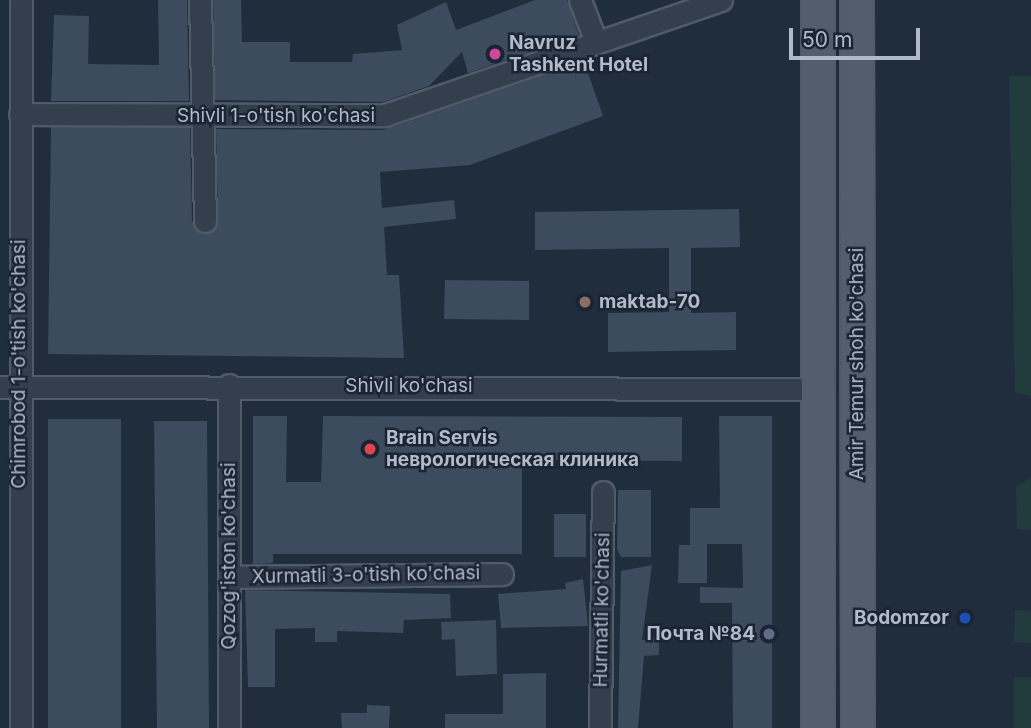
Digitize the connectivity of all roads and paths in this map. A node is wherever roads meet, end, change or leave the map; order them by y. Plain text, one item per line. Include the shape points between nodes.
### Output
1 (21, 0) edge
2 (200, 0) edge
3 (580, 0) edge
4 (722, 0) edge
5 (818, 0) edge
6 (857, 0) edge
7 (596, 42) junction
8 (20, 114) junction
9 (199, 117) junction
10 (205, 221) dead end
11 (818, 273) junction
12 (857, 274) junction
13 (229, 385) junction
14 (8, 387) edge
15 (818, 389) junction
16 (603, 492) dead end
17 (502, 573) dead end
18 (229, 577) junction
19 (21, 728) edge
20 (229, 728) edge
21 (600, 728) edge
22 (818, 728) edge
23 (858, 728) edge

1 - 8 street, Chimrobod 1-o'tish ko'chasi
2 - 9 street
3 - 7 street
4 - 7 street, Shivli 1-o'tish ko'chasi
5 - 11 main road, Amir Temur shoh ko'chasi
6 - 12 main road, Amir Temur shoh ko'chasi
7 - 9 street, Shivli 1-o'tish ko'chasi via 385,115
8 - 9 street, Shivli 1-o'tish ko'chasi
8 - 14 street, Chimrobod 1-o'tish ko'chasi
9 - 10 street
11 - 12 main road
11 - 15 main road, Amir Temur shoh ko'chasi
12 - 23 main road, Amir Temur shoh ko'chasi
13 - 14 street, Shivli ko'chasi
13 - 15 street, Shivli ko'chasi
13 - 18 street, Qozog'iston ko'chasi
14 - 19 street, Chimrobod 1-o'tish ko'chasi
15 - 22 main road, Amir Temur shoh ko'chasi
16 - 21 street, Hurmatli ko'chasi
17 - 18 street, Xurmatli 3-o'tish ko'chasi
18 - 20 street, Qozog'iston ko'chasi

